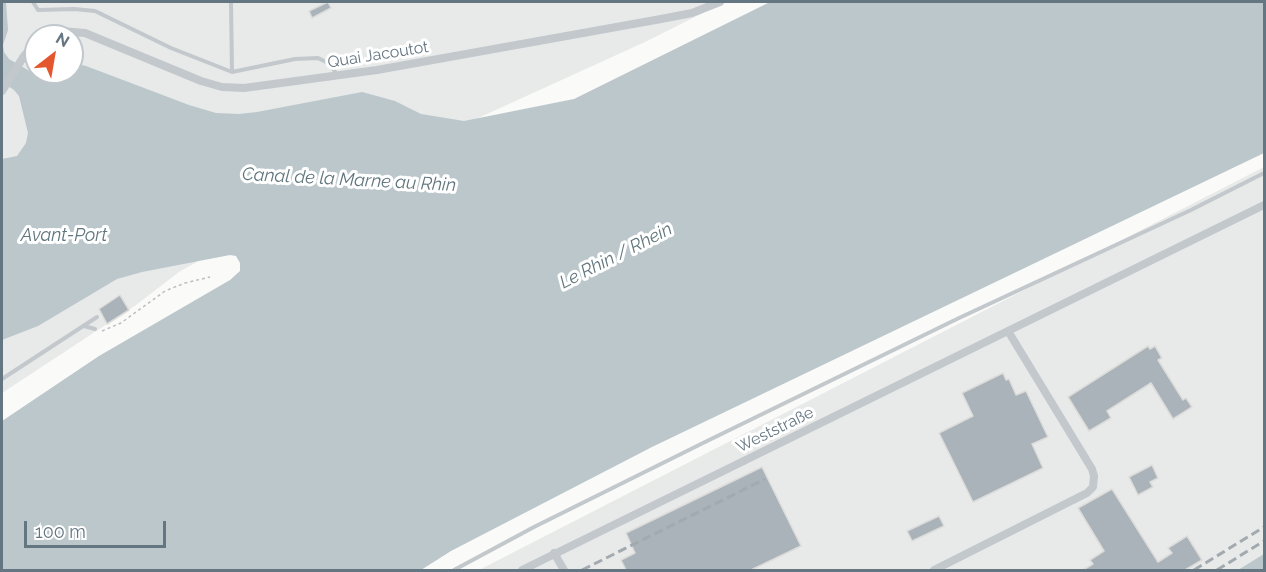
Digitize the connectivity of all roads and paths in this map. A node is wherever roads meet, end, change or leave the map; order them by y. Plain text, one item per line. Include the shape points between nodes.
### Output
1 (33, 2) edge
2 (231, 2) edge
3 (720, 2) edge
4 (84, 33) edge
5 (24, 56) edge
6 (232, 72) junction
7 (338, 76) junction
8 (2, 91) edge
9 (1264, 173) edge
10 (1264, 205) edge
11 (210, 277) dead end
12 (97, 317) dead end
13 (83, 326) junction
14 (95, 329) joint
15 (1008, 332) junction
16 (2, 379) edge
17 (554, 554) junction
18 (454, 570) edge
19 (522, 570) edge
20 (564, 570) edge
21 (934, 570) edge

1 - 6 lane via 38,10 95,11
2 - 6 lane
3 - 7 street, Quai Jacoutot via 682,15
4 - 7 street, Quai Jacoutot via 222,87 254,87
5 - 8 street
6 - 7 lane via 318,58 330,64
9 - 18 lane via 703,443
10 - 15 street, Weststraße
11 - 14 path via 165,291 121,322 104,331
12 - 13 lane
13 - 14 lane
13 - 16 lane
15 - 17 street, Weststraße
15 - 21 street via 1092,469 1093,487
17 - 19 street, Weststraße
17 - 20 street

